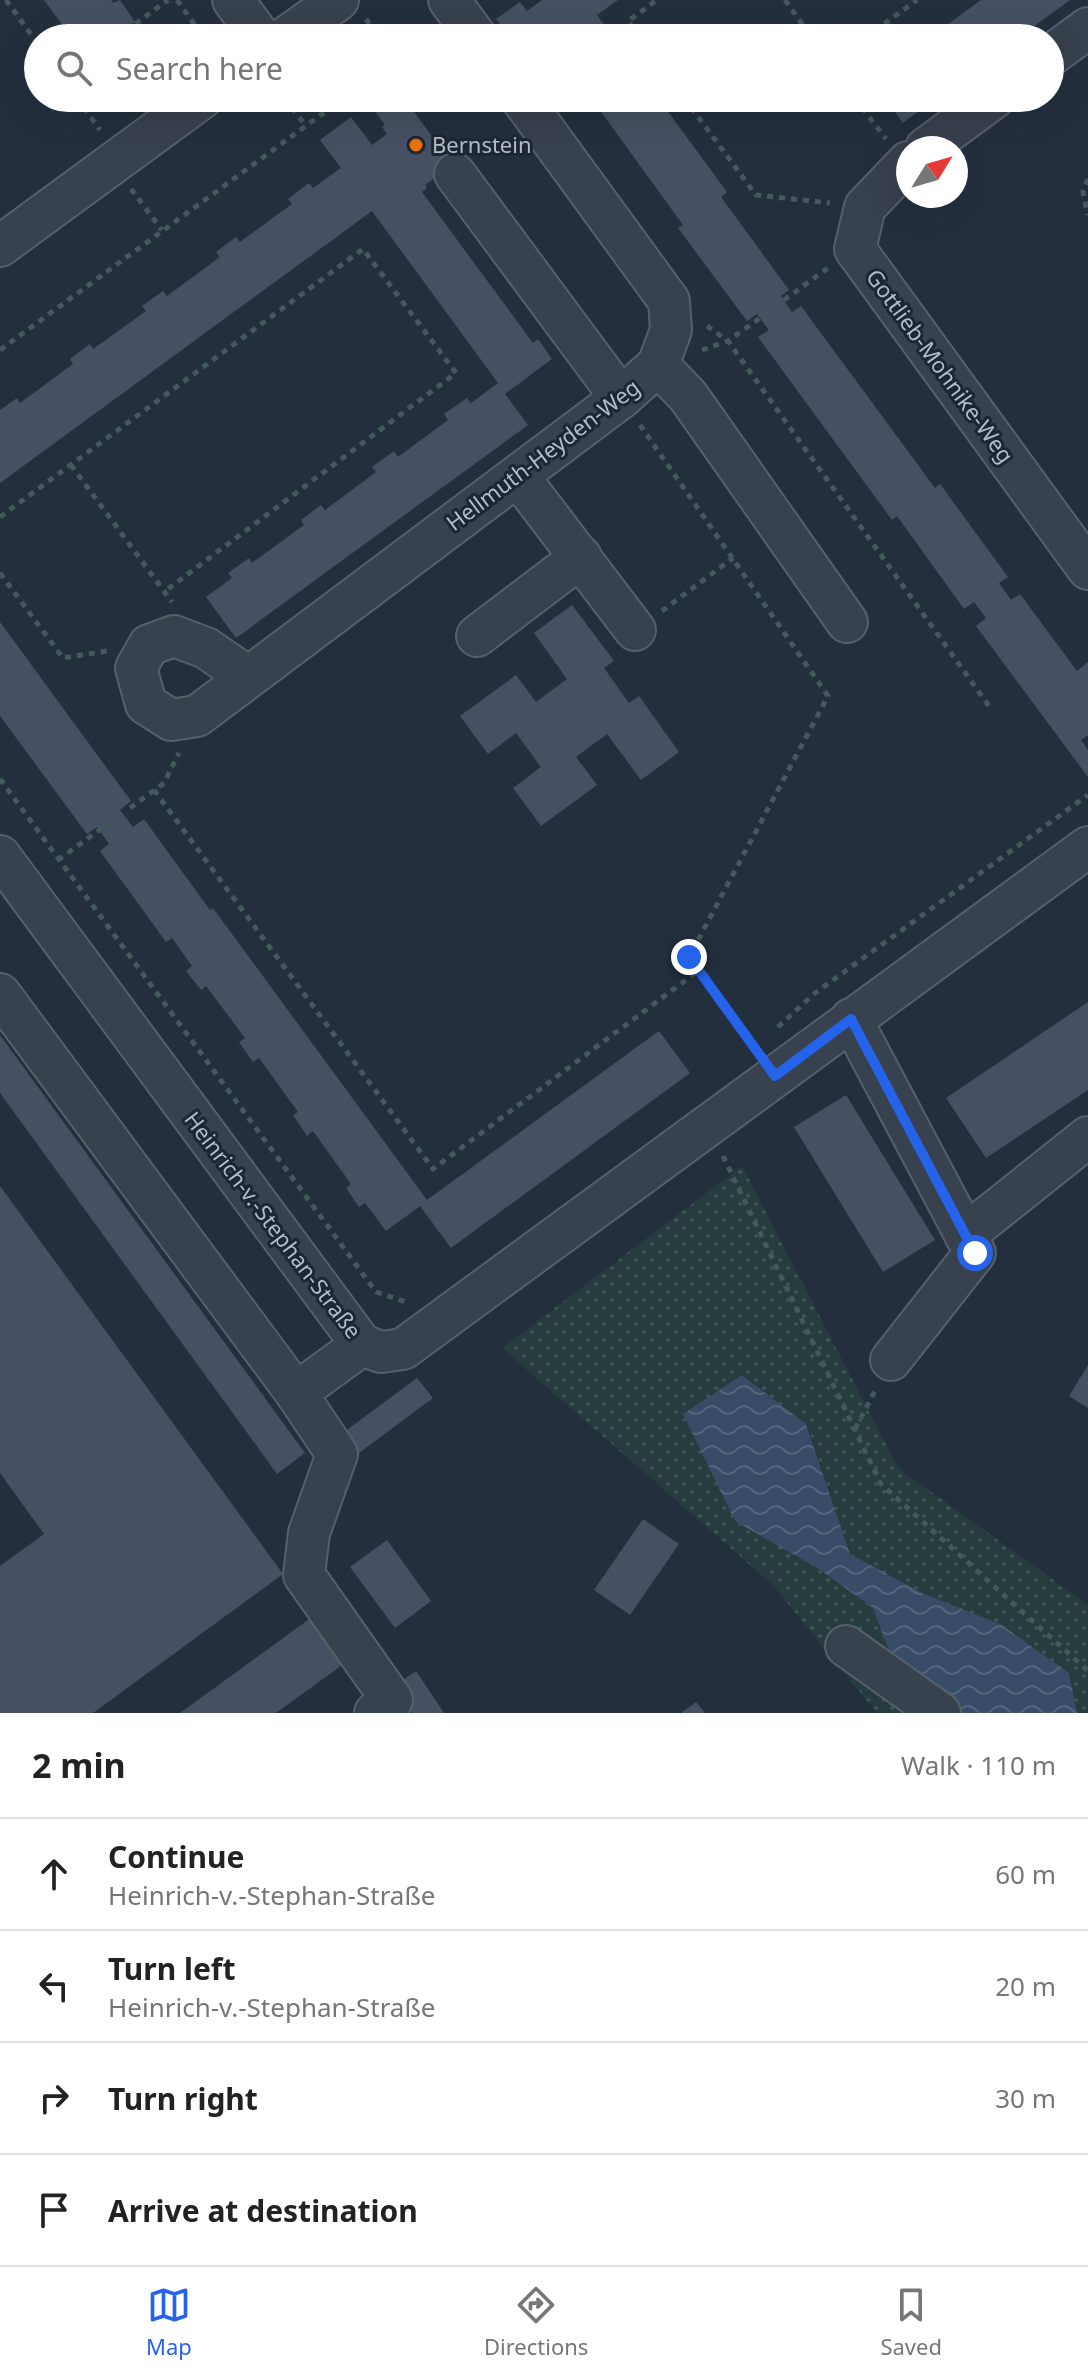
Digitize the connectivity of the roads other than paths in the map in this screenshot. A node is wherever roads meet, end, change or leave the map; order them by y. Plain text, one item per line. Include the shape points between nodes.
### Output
1 (233, 0) edge
2 (338, 0) edge
3 (449, 0) edge
4 (251, 24) edge
5 (305, 24) edge
6 (467, 24) edge
7 (1088, 28) edge
8 (1064, 46) edge
9 (183, 112) edge
10 (531, 112) edge
11 (975, 112) edge
12 (943, 136) edge
13 (455, 174) dead end
14 (896, 175) edge
15 (0, 246) edge
16 (658, 365) junction
17 (621, 398) junction
18 (518, 476) junction
19 (581, 557) junction
20 (1088, 569) edge
21 (847, 622) dead end
22 (635, 630) road end
23 (477, 636) dead end
24 (248, 677) junction
25 (1088, 847) edge
26 (0, 856) edge
27 (0, 994) edge
28 (851, 1019) junction
29 (1088, 1137) edge
30 (970, 1244) junction
31 (362, 1345) junction
32 (891, 1360) road end
33 (296, 1393) junction
34 (846, 1646) dead end
35 (375, 1713) edge
36 (940, 1713) edge

1 - 4 street
2 - 5 street
3 - 6 street
7 - 8 street
9 - 15 street
10 - 16 street, Hellmuth-Heyden-Weg via 669,301 671,330
11 - 12 street, Gottlieb-Mohnike-Weg
13 - 17 street
14 - 20 street, Gottlieb-Mohnike-Weg via 865,207 855,249
16 - 17 street, Hellmuth-Heyden-Weg
16 - 21 street via 688,396
17 - 18 street, Hellmuth-Heyden-Weg
18 - 19 street
18 - 24 street, Hellmuth-Heyden-Weg
19 - 22 street
19 - 23 street
24 - 24 street, Hellmuth-Heyden-Weg via 206,648 174,636 149,645 136,668 146,704 171,720 197,716
25 - 28 street, Heinrich-v.-Stephan-Straße
26 - 31 street, Heinrich-v.-Stephan-Straße
27 - 33 street
28 - 30 street
28 - 31 street, Heinrich-v.-Stephan-Straße via 759,1056 708,1126 403,1349 381,1352
29 - 30 street
30 - 32 street
31 - 33 street
33 - 35 street via 337,1454 309,1533 304,1575 392,1700
34 - 36 street

